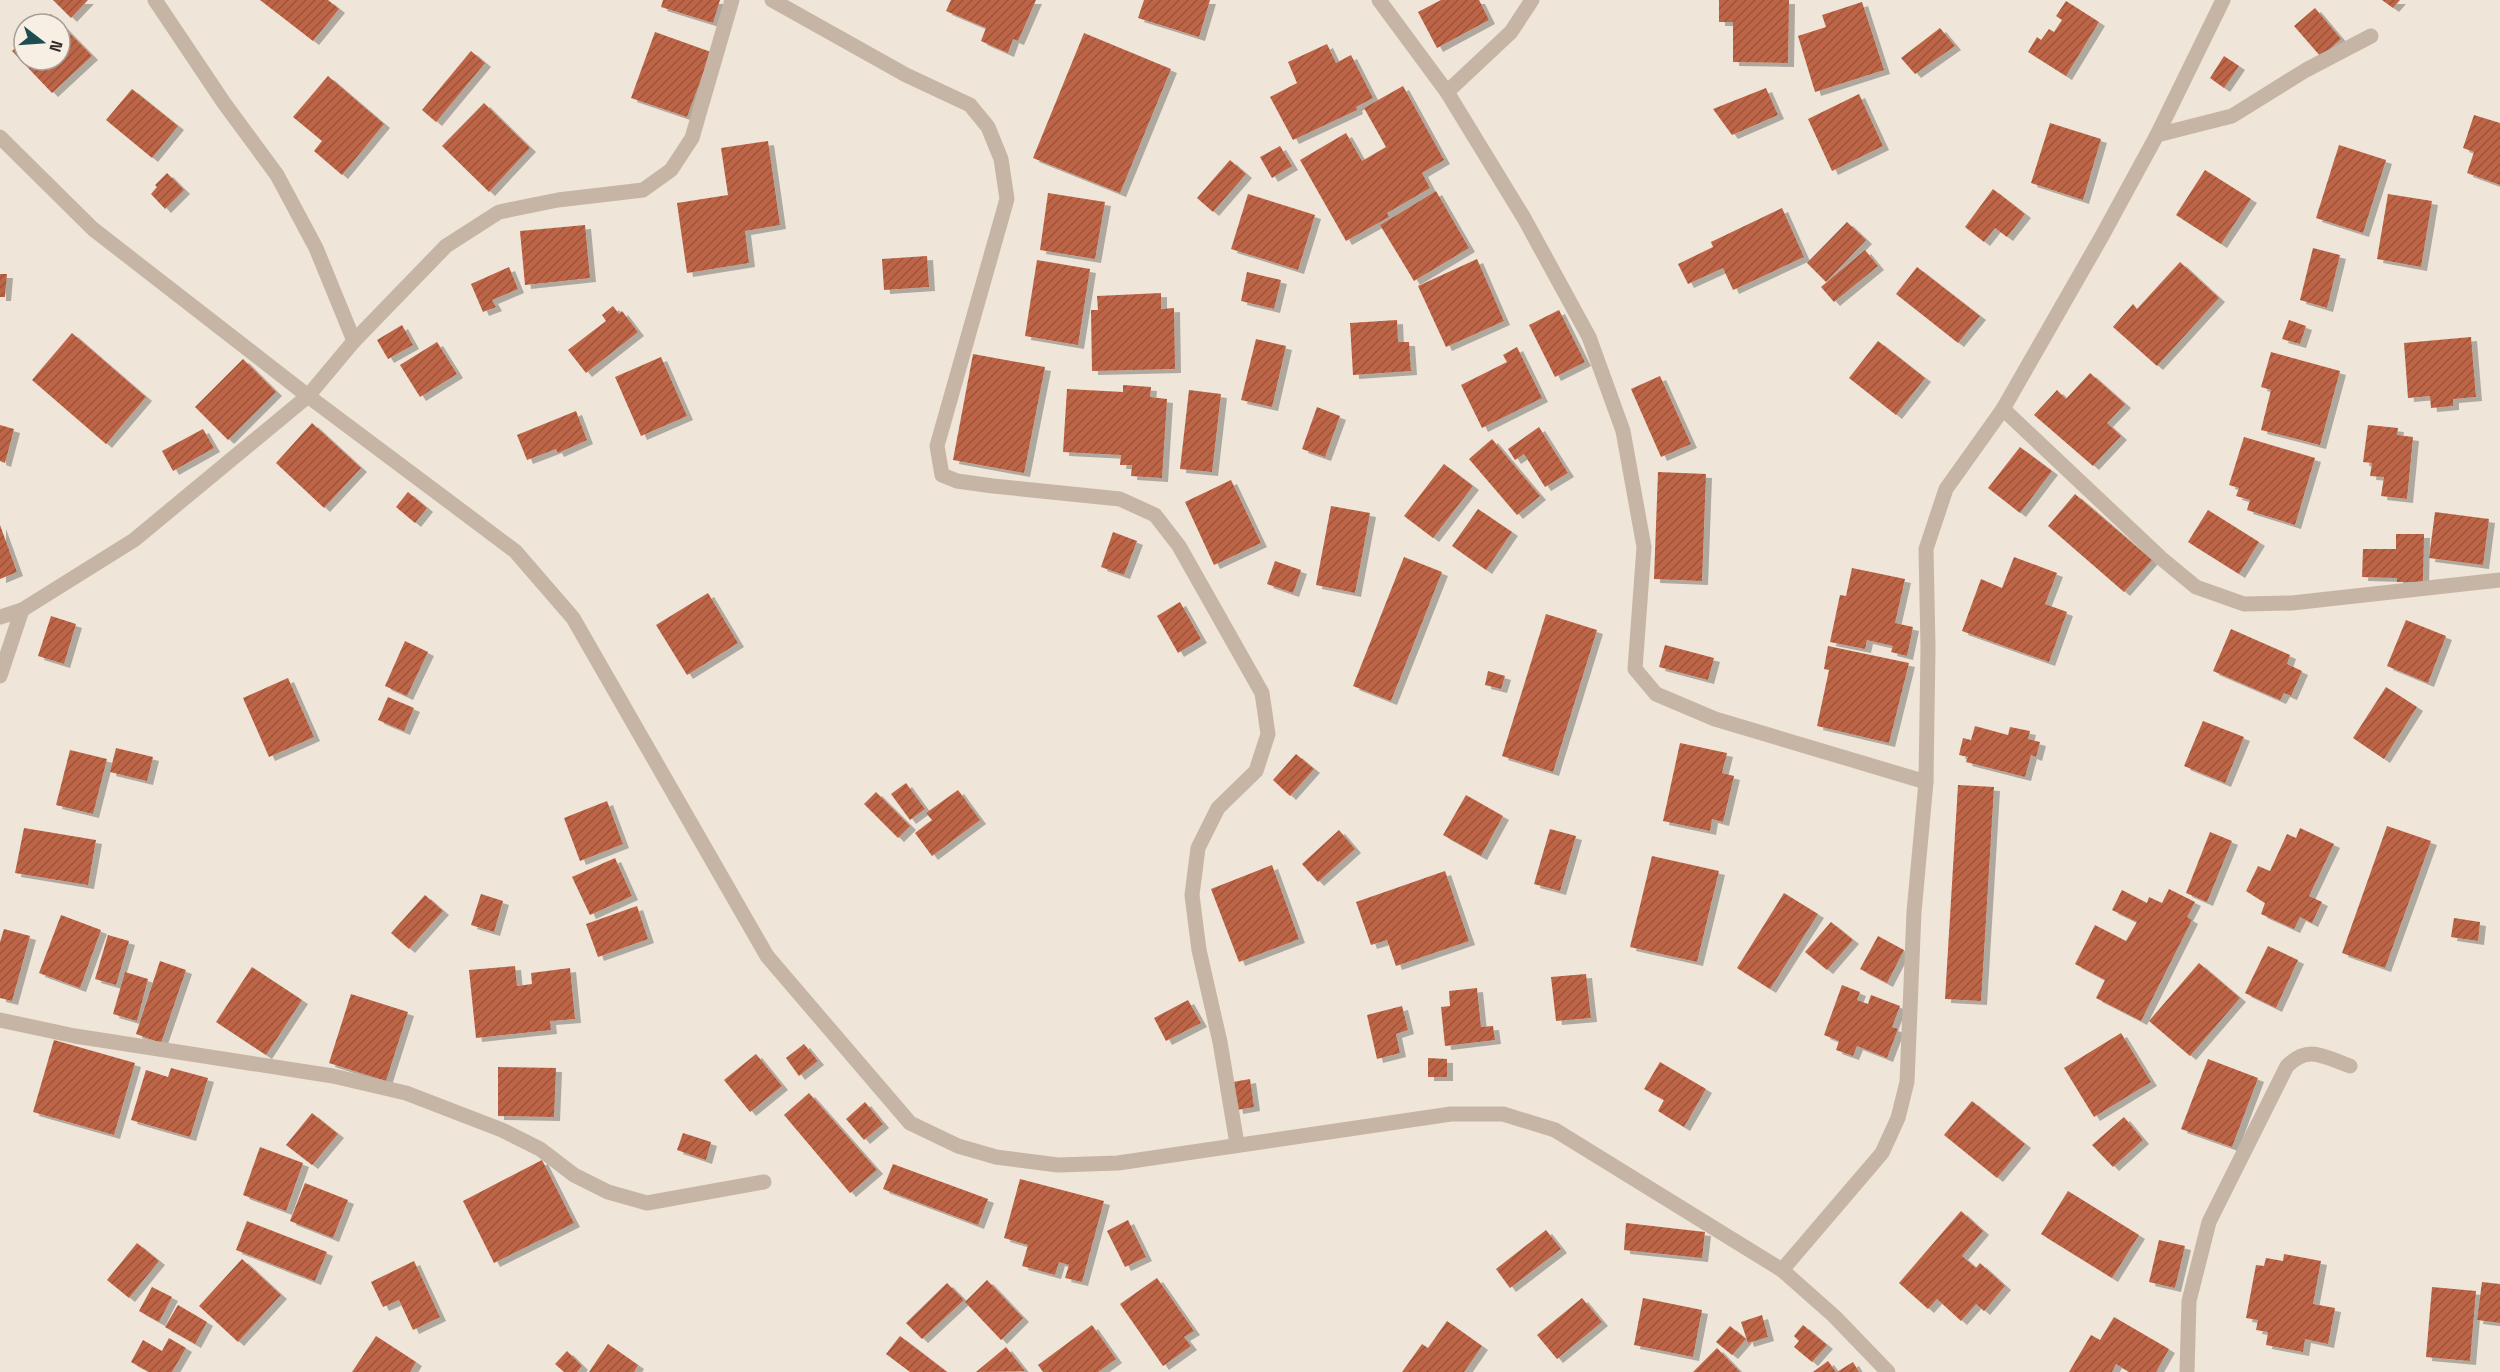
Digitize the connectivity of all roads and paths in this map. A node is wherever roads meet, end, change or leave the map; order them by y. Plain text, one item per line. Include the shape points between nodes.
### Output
1 (155, 0) edge
2 (732, 0) edge
3 (772, 0) edge
4 (1379, 0) edge
5 (1532, 0) edge
6 (2223, 0) edge
7 (2371, 36) dead end
8 (1447, 92) junction
9 (2157, 135) junction
10 (0, 136) edge
11 (354, 341) junction
12 (308, 396) junction
13 (2003, 409) junction
14 (2500, 580) edge
15 (21, 610) junction
16 (0, 617) edge
17 (0, 676) edge
18 (1926, 782) junction
19 (0, 1020) edge
20 (2349, 1066) dead end
21 (1237, 1144) junction
22 (764, 1182) dead end
23 (1782, 1270) junction
24 (1888, 1372) edge
25 (2187, 1372) edge

1 - 11 street via 277,176 316,248
2 - 11 street via 692,138 672,170 643,190 499,212 446,246
3 - 21 street via 906,75 970,105 988,127 1001,159 1007,199 937,446 942,475 993,486 1120,499 1155,515 1179,546 1262,693 1268,734 1256,771 1218,808 1198,848 1192,895
4 - 8 street
5 - 8 street via 1511,32
6 - 9 street
7 - 9 street via 2232,116
8 - 18 street via 1589,336 1623,431 1644,547 1635,669 1656,694 1715,719
9 - 13 street
10 - 12 street via 93,229
11 - 12 street
12 - 15 street via 134,540
12 - 21 street via 515,551 573,618 767,956 910,1123 957,1146 996,1157 1058,1165 1118,1163
13 - 14 street via 2196,587 2244,604 2292,603
13 - 18 street via 1946,489 1926,549
15 - 16 street
15 - 17 street
18 - 23 street via 1914,912 1906,1082 1898,1118 1882,1153
19 - 22 street via 75,1036 333,1076 406,1093 502,1130 540,1149 574,1175 608,1192 647,1203
20 - 25 street via 2311,1052 2297,1056 2287,1066 2209,1222 2189,1301
21 - 23 street via 1451,1114 1503,1114 1555,1130
23 - 24 street

